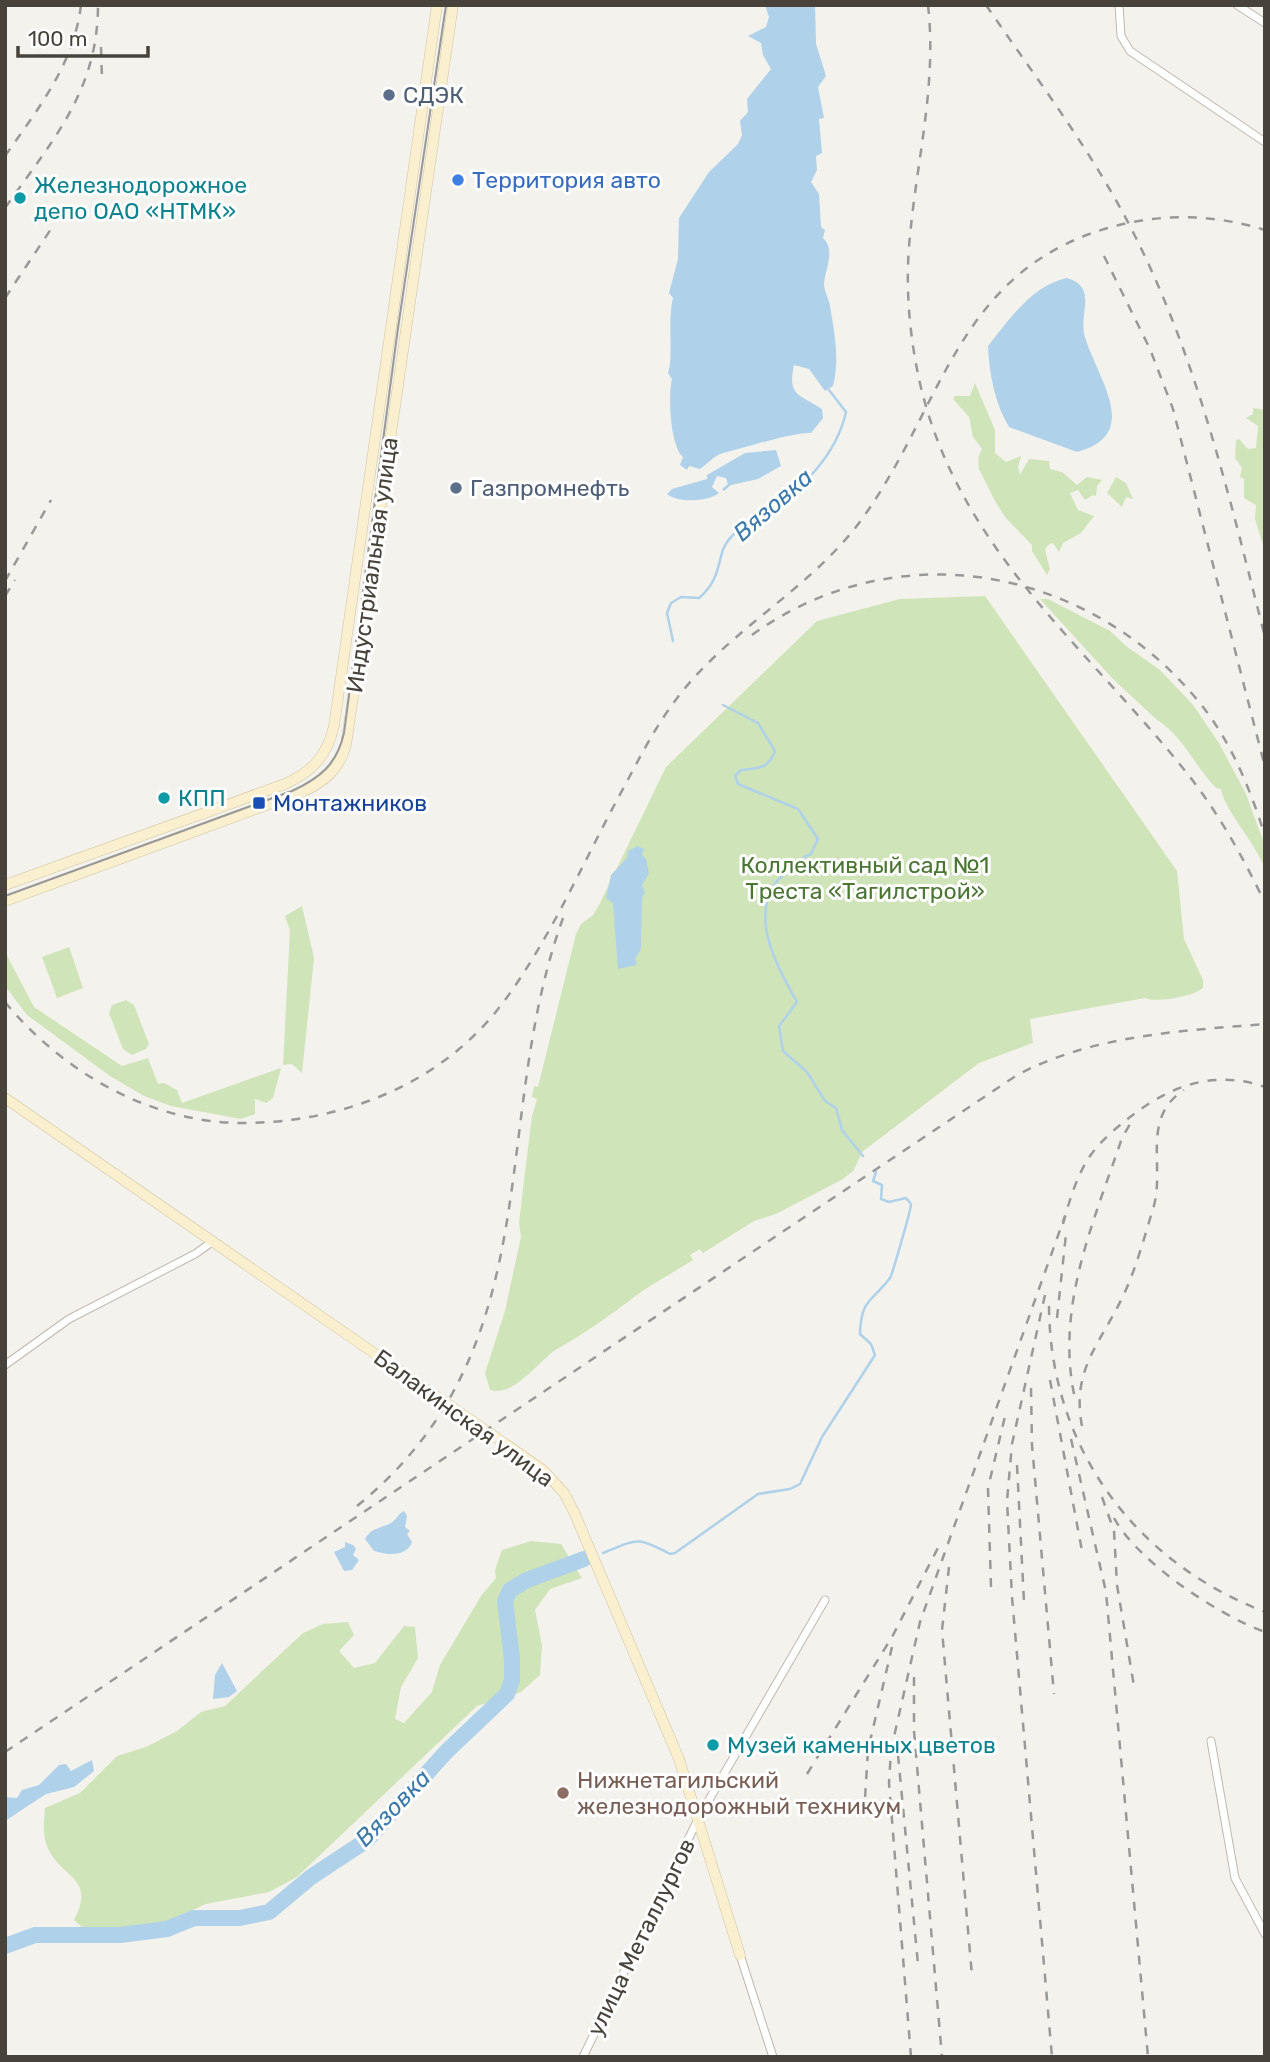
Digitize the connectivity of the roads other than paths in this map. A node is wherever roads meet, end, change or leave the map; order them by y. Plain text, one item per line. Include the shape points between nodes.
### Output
1 (437, 5) edge
2 (453, 5) edge
3 (1119, 5) edge
4 (1237, 5) edge
5 (1265, 23) edge
6 (1265, 142) edge
7 (5, 885) edge
8 (5, 901) edge
9 (5, 1098) edge
10 (212, 1242) junction
11 (5, 1365) edge
12 (825, 1600) dead end
13 (1211, 1741) dead end
14 (699, 1817) junction
15 (1265, 1934) edge
16 (740, 1955) joint
17 (583, 2057) edge
18 (773, 2057) edge

1 - 7 main road, Индустриальная улица via 328,748 314,767 285,784
2 - 8 main road, Индустриальная улица via 341,760 328,776 302,792
3 - 6 street via 1121,36 1130,51
4 - 5 street
9 - 10 main road, Балакинская улица
10 - 11 street via 69,1319
10 - 14 main road, Балакинская улица via 557,1484 574,1511
12 - 14 street, улица Металлургов
13 - 15 street via 1235,1878
14 - 16 main road, Балакинская улица
14 - 17 street, улица Металлургов
16 - 18 street, Балакинская улица

